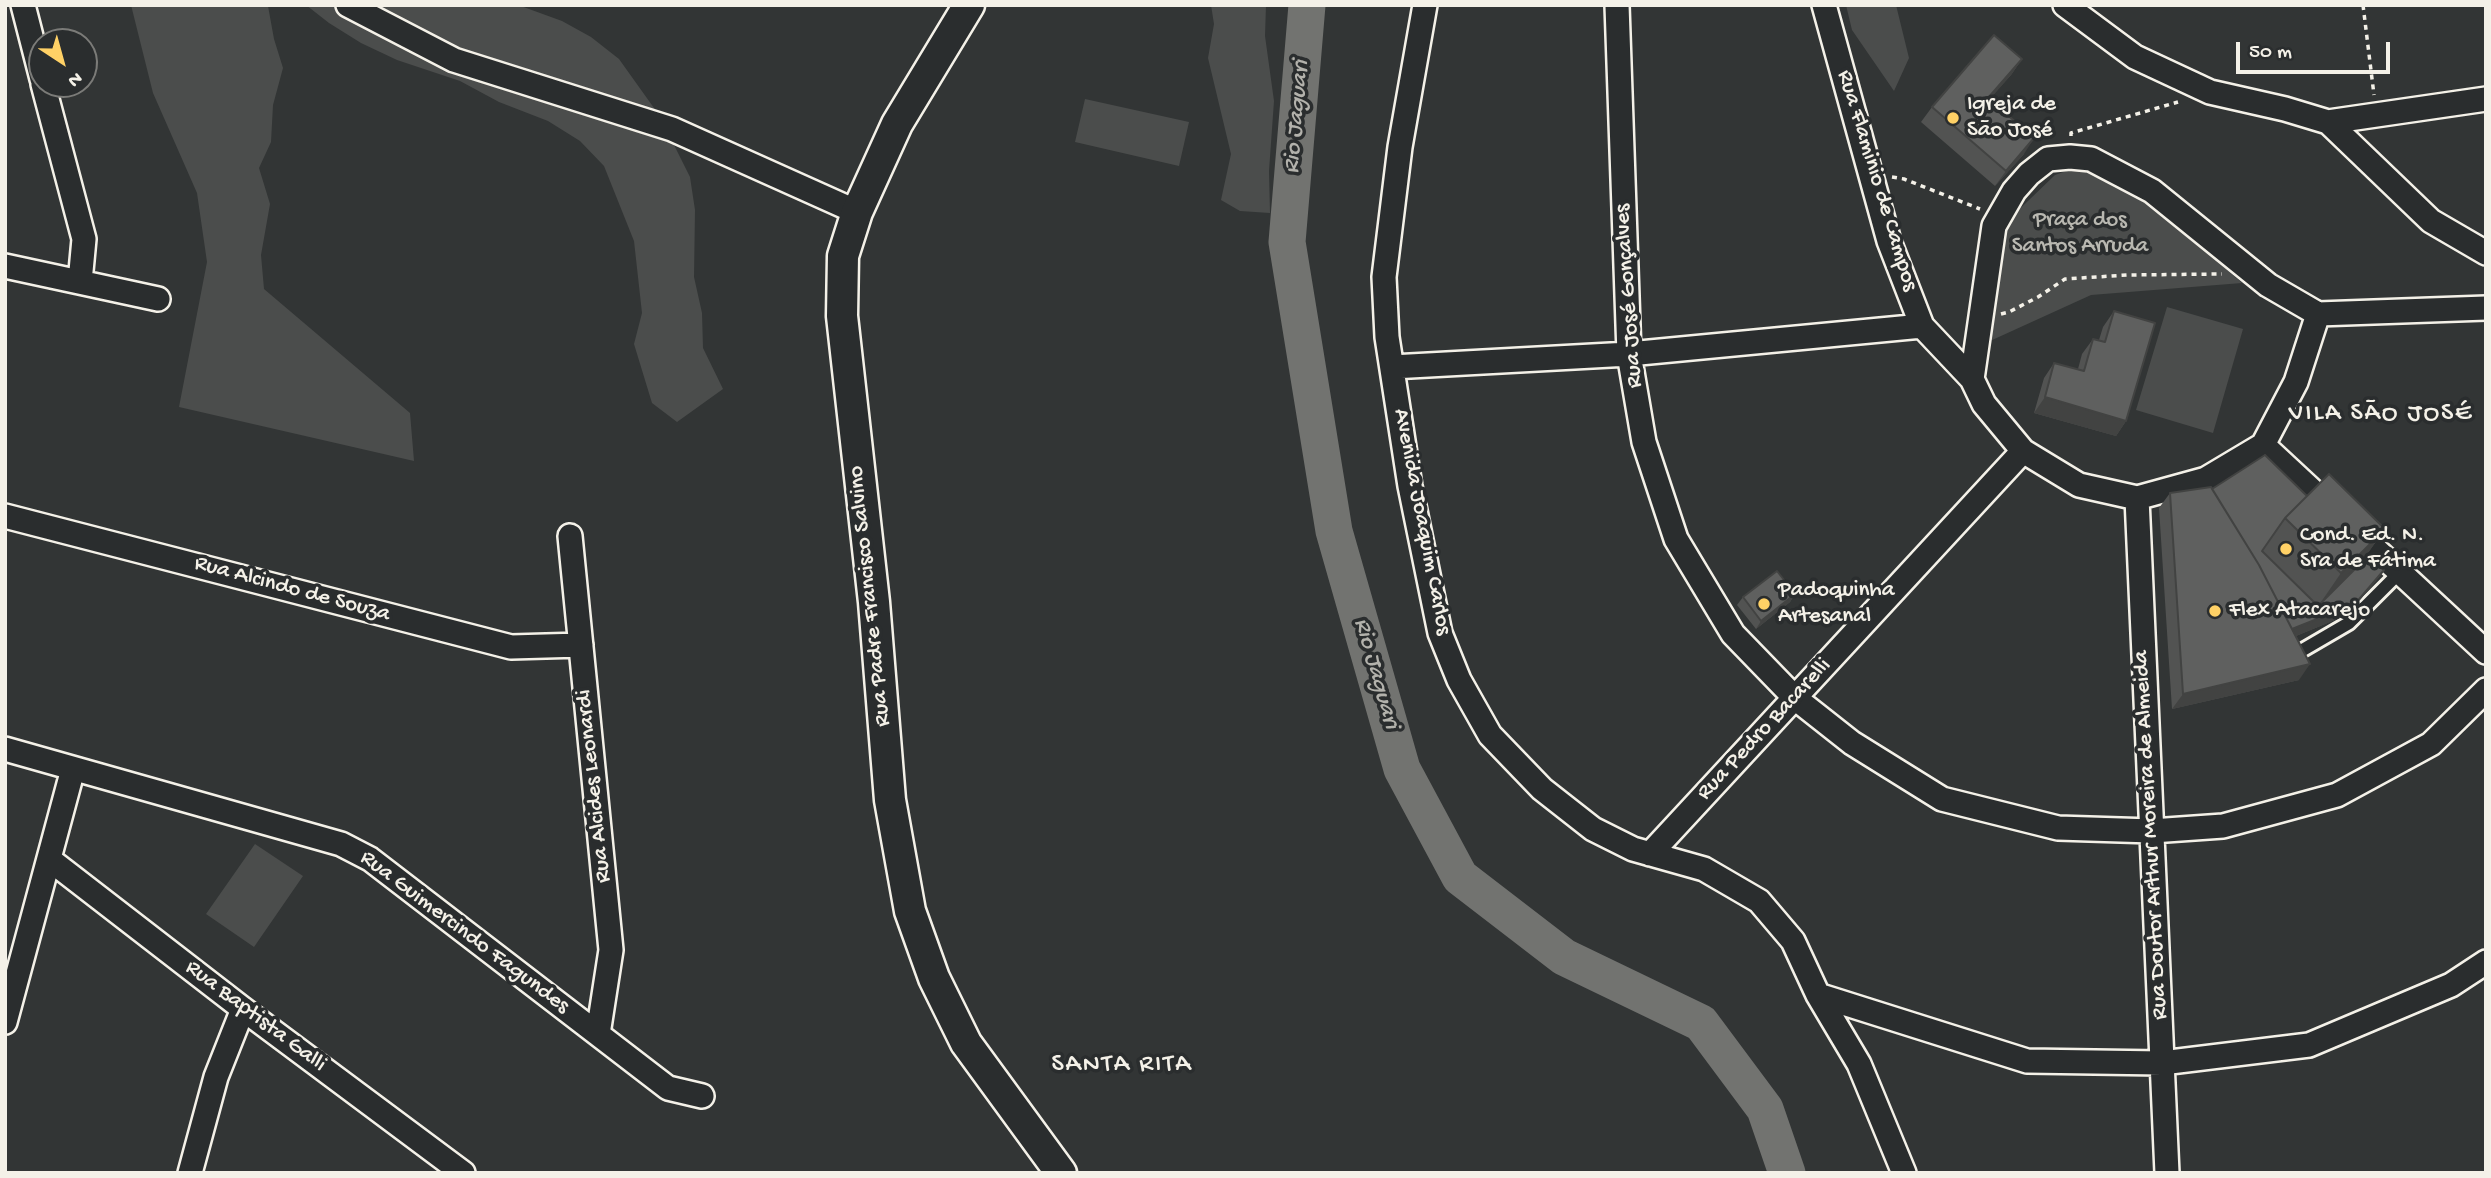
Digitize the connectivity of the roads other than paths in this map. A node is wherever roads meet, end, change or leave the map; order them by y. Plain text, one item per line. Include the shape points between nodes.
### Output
1 (23, 5) edge
2 (348, 5) edge
3 (969, 5) edge
4 (1425, 5) edge
5 (1617, 5) edge
6 (1824, 5) edge
7 (2065, 5) edge
8 (29, 28) edge
9 (47, 98) edge
10 (2486, 99) edge
11 (2328, 122) junction
12 (857, 212) junction
13 (2486, 253) edge
14 (5, 266) edge
15 (80, 282) junction
16 (158, 299) dead end
17 (2486, 307) edge
18 (2318, 314) junction
19 (1922, 326) junction
20 (1629, 354) junction
21 (1392, 367) junction
22 (1972, 379) junction
23 (2263, 445) junction
24 (2023, 452) junction
25 (2137, 498) junction
26 (5, 516) edge
27 (570, 536) dead end
28 (2400, 572) junction
29 (581, 645) junction
30 (2486, 652) edge
31 (2289, 658) edge
32 (2486, 690) edge
33 (1795, 698) junction
34 (5, 749) edge
35 (73, 769) junction
36 (2152, 831) junction
37 (1650, 854) junction
38 (49, 859) junction
39 (2486, 962) edge
40 (1818, 995) junction
41 (243, 1009) junction
42 (5, 1022) edge
43 (598, 1034) junction
44 (2162, 1063) junction
45 (702, 1096) dead end
46 (450, 1168) edge
47 (190, 1173) edge
48 (1061, 1173) edge
49 (1904, 1173) edge
50 (2167, 1173) edge

1 - 8 street
2 - 12 street via 454,60 671,129
3 - 12 street, Rua Padre Francisco Salvino via 897,124
4 - 21 street, Avenida Joaquim Carlos via 1384,276
5 - 20 street, Rua José Gonçalves
6 - 19 street, Rua Flaminio de Campos via 1889,241
7 - 11 street via 2134,57 2210,92
9 - 15 street via 84,239
10 - 11 street
11 - 13 street via 2431,221
12 - 48 street, Rua Padre Francisco Salvino via 843,257 842,316 874,602 890,800 910,911 934,978 967,1043
14 - 15 street
15 - 16 street
17 - 18 street
18 - 22 street via 2268,285 2152,191 2091,159 2048,159 2014,191 1994,226
18 - 23 street via 2296,382
19 - 20 street
19 - 22 street, Rua Flaminio de Campos
20 - 21 street
20 - 33 street, Rua José Gonçalves via 1644,442 1676,539 1733,634
21 - 37 street, Avenida Joaquim Carlos via 1440,633 1459,680 1490,735 1542,789 1593,830
22 - 24 street, Rua Flaminio de Campos via 1984,404
23 - 25 street, Rua Flaminio de Campos via 2206,479
23 - 28 street
24 - 25 street, Rua Flaminio de Campos via 2078,485
24 - 33 street, Rua Pedro Bacarelli
25 - 36 street, Rua Doutor Arthur Moreira de Almeida
26 - 29 street, Rua Alcindo de Souza via 511,647
27 - 29 street, Rua Alcides Leonardi
28 - 30 street
28 - 31 lane via 2349,624
29 - 43 street, Rua Alcides Leonardi via 611,950
32 - 36 street, Rua José Gonçalves via 2431,744 2337,795 2223,826
33 - 36 street, Rua José Gonçalves via 1852,743 1942,799 2058,828
33 - 37 street, Rua Pedro Bacarelli
34 - 35 street, Rua Guimercindo Fagundes
35 - 38 street
35 - 43 street, Rua Guimercindo Fagundes via 341,844 370,859
36 - 44 street, Rua Doutor Arthur Moreira de Almeida
37 - 40 street, Avenida Joaquim Carlos via 1704,869 1759,901 1793,941
38 - 41 street, Rua Baptista Galli
38 - 42 street
39 - 44 street via 2451,985 2309,1045
40 - 44 street via 2027,1061
40 - 49 street, Avenida Joaquim Carlos via 1859,1064
41 - 46 street, Rua Baptista Galli
41 - 47 street via 216,1077
43 - 45 street, Rua Guimercindo Fagundes via 668,1088
44 - 50 street, Rua Doutor Arthur Moreira de Almeida

